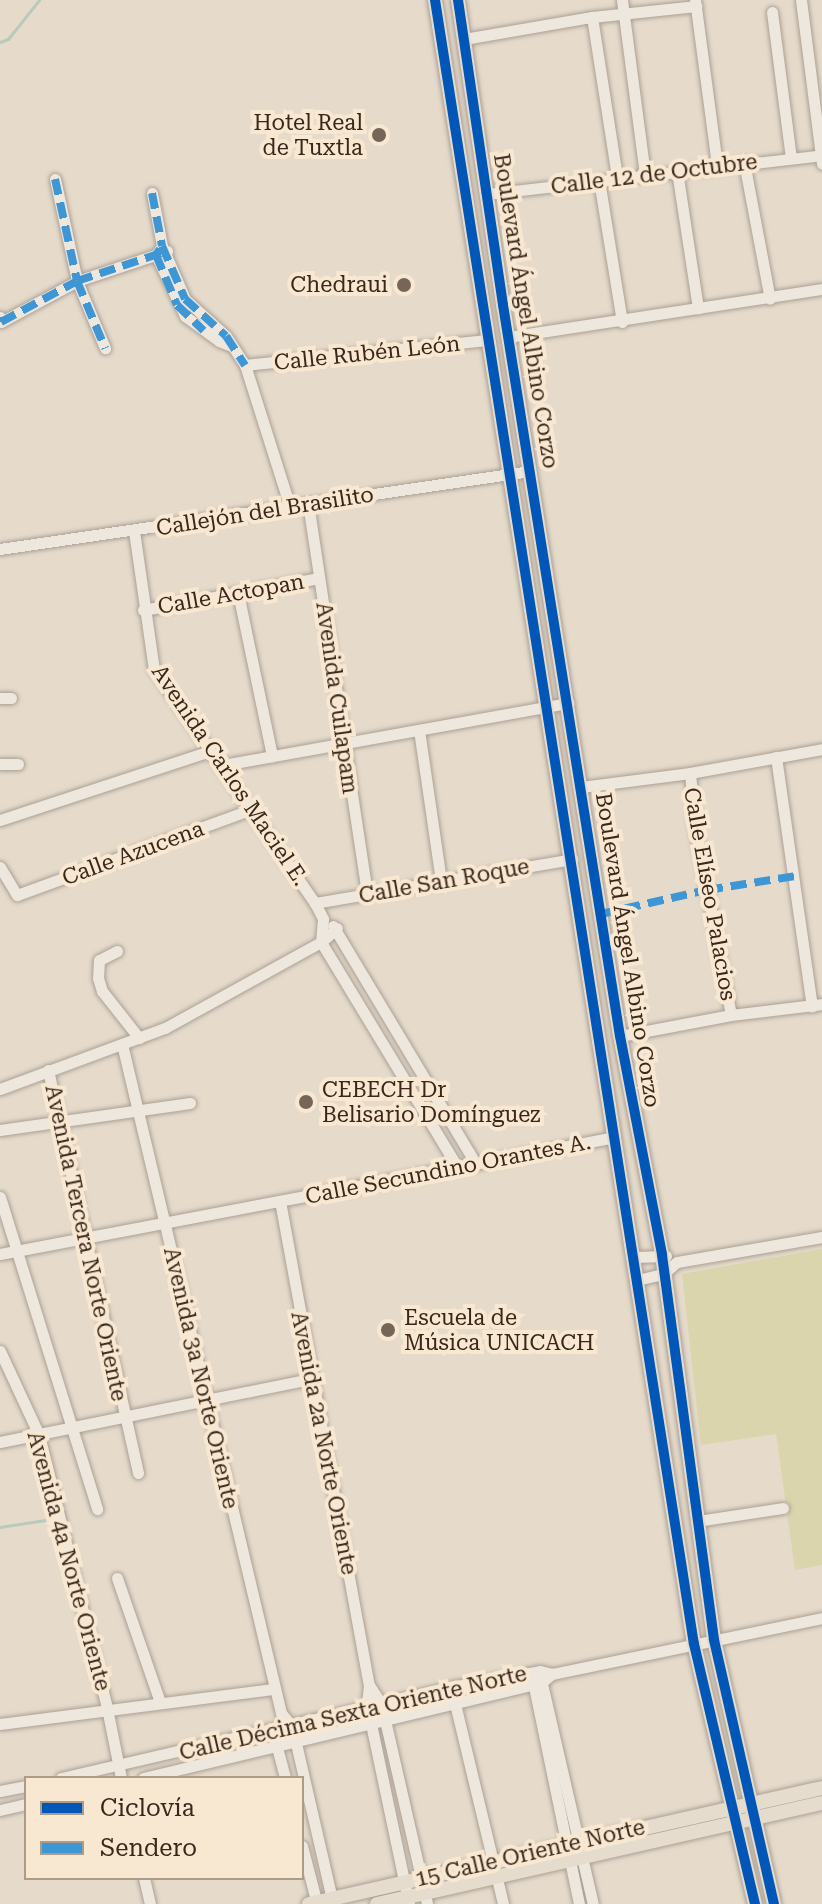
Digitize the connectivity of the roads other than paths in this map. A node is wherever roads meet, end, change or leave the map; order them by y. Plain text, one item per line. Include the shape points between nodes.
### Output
1 (435, 0) edge
2 (458, 0) edge
3 (801, 0) edge
4 (696, 3) edge
5 (622, 6) edge
6 (772, 12) dead end
7 (592, 17) junction
8 (464, 39) junction
9 (791, 158) junction
10 (821, 158) edge
11 (744, 162) junction
12 (717, 165) junction
13 (677, 171) junction
14 (645, 175) junction
15 (617, 177) junction
16 (55, 179) dead end
17 (599, 180) junction
18 (152, 193) dead end
19 (487, 194) junction
20 (162, 251) junction
21 (77, 281) junction
22 (822, 289) edge
23 (770, 299) junction
24 (503, 305) junction
25 (484, 308) junction
26 (698, 308) junction
27 (1, 320) edge
28 (622, 322) junction
29 (508, 337) junction
30 (489, 340) junction
31 (105, 348) dead end
32 (245, 365) junction
33 (530, 471) junction
34 (511, 475) junction
35 (308, 503) junction
36 (290, 507) junction
37 (134, 531) junction
38 (0, 549) edge
39 (319, 578) junction
40 (238, 593) junction
41 (143, 610) junction
42 (568, 703) junction
43 (548, 706) junction
44 (419, 730) junction
45 (344, 743) junction
46 (822, 749) edge
47 (210, 751) junction
48 (272, 756) junction
49 (776, 757) junction
50 (0, 764) edge
51 (18, 764) dead end
52 (223, 765) junction
53 (690, 773) junction
54 (581, 787) junction
55 (249, 810) junction
56 (0, 820) edge
57 (572, 859) junction
58 (0, 867) edge
59 (441, 881) junction
60 (367, 894) junction
61 (315, 903) junction
62 (323, 919) junction
63 (337, 928) junction
64 (321, 942) junction
65 (117, 951) dead end
66 (817, 1005) edge
67 (731, 1015) junction
68 (620, 1036) junction
69 (139, 1038) junction
70 (122, 1044) junction
71 (407, 1046) junction
72 (390, 1056) junction
73 (48, 1070) junction
74 (0, 1089) edge
75 (190, 1103) dead end
76 (138, 1110) junction
77 (60, 1122) junction
78 (0, 1130) edge
79 (615, 1137) junction
80 (476, 1164) junction
81 (457, 1167) junction
82 (0, 1197) edge
83 (280, 1201) junction
84 (164, 1223) junction
85 (822, 1237) edge
86 (85, 1238) junction
87 (16, 1251) junction
88 (0, 1254) edge
89 (662, 1255) junction
90 (634, 1257) junction
91 (677, 1262) junction
92 (663, 1274) junction
93 (637, 1280) junction
94 (0, 1351) edge
95 (311, 1379) junction
96 (207, 1401) junction
97 (125, 1417) junction
98 (73, 1429) junction
99 (39, 1435) junction
100 (0, 1442) edge
101 (138, 1473) dead end
102 (783, 1508) dead end
103 (97, 1509) dead end
104 (697, 1521) junction
105 (117, 1578) dead end
106 (822, 1618) edge
107 (714, 1640) junction
108 (694, 1644) junction
109 (540, 1677) junction
110 (369, 1685) junction
111 (451, 1687) junction
112 (275, 1689) junction
113 (160, 1702) junction
114 (380, 1702) junction
115 (454, 1704) junction
116 (367, 1705) junction
117 (107, 1708) junction
118 (281, 1713) junction
119 (385, 1720) junction
120 (371, 1723) junction
121 (0, 1724) edge
122 (292, 1726) junction
123 (273, 1730) junction
124 (295, 1739) junction
125 (276, 1744) junction
126 (119, 1772) edge
127 (80, 1776) edge
128 (151, 1776) edge
129 (284, 1776) edge
130 (304, 1776) edge
131 (304, 1777) edge
132 (24, 1786) edge
133 (822, 1788) edge
134 (0, 1791) edge
135 (822, 1803) edge
136 (24, 1804) edge
137 (0, 1810) edge
138 (753, 1810) junction
139 (733, 1815) junction
140 (574, 1850) junction
141 (304, 1856) edge
142 (494, 1868) junction
143 (420, 1878) junction
144 (144, 1880) edge
145 (404, 1881) junction
146 (425, 1898) edge
147 (408, 1900) edge
148 (333, 1901) edge
149 (314, 1903) edge
150 (150, 1904) edge
151 (377, 1904) edge
152 (503, 1904) edge
153 (579, 1904) edge
154 (593, 1904) edge
155 (755, 1904) edge
156 (774, 1904) edge

1 - 25 main road, Boulevard Ángel Albino Corzo
2 - 8 main road, Boulevard Ángel Albino Corzo
3 - 10 street
4 - 5 street
4 - 12 street
5 - 7 street
5 - 14 street
6 - 9 street
7 - 8 street
7 - 15 street
8 - 19 main road, Boulevard Ángel Albino Corzo
9 - 10 street, Calle 12 de Octubre
9 - 11 street, Calle 12 de Octubre
11 - 12 street, Calle 12 de Octubre
11 - 23 street
12 - 13 street, Calle 12 de Octubre
13 - 14 street, Calle 12 de Octubre
13 - 26 street
14 - 15 street, Calle 12 de Octubre
15 - 17 street, Calle 12 de Octubre
16 - 21 street
17 - 19 street, Calle 12 de Octubre
17 - 28 street
18 - 20 street
19 - 24 main road, Boulevard Ángel Albino Corzo
20 - 21 street
20 - 32 street via 185,299 226,336
21 - 27 street
21 - 31 street
22 - 23 street
23 - 26 street
24 - 25 main road
24 - 29 main road, Boulevard Ángel Albino Corzo
25 - 30 main road, Boulevard Ángel Albino Corzo
26 - 28 street
28 - 29 street
29 - 33 main road, Boulevard Ángel Albino Corzo
30 - 32 street, Calle Rubén León
30 - 34 main road, Boulevard Ángel Albino Corzo
32 - 36 street
33 - 34 street, Callejón del Brasilito
33 - 42 main road, Boulevard Ángel Albino Corzo
34 - 35 street, Callejón del Brasilito
34 - 43 main road, Boulevard Ángel Albino Corzo
35 - 36 street, Callejón del Brasilito
35 - 39 street, Avenida Cuilapam
36 - 37 street, Callejón del Brasilito
37 - 38 street, Callejón del Brasilito
37 - 41 street, Avenida Carlos Maciel E.
39 - 40 street, Calle Actopan
39 - 45 street, Avenida Cuilapam
40 - 41 street, Calle Actopan
40 - 48 street
41 - 47 street, Avenida Carlos Maciel E. via 154,669
42 - 43 street
42 - 54 main road, Boulevard Ángel Albino Corzo
43 - 44 street
43 - 57 main road, Boulevard Ángel Albino Corzo
44 - 45 street
44 - 59 street
45 - 48 street
45 - 60 street, Avenida Cuilapam
46 - 49 street
47 - 52 street, Avenida Carlos Maciel E.
47 - 56 street
48 - 52 street
49 - 53 street
49 - 66 street
50 - 51 street
52 - 55 street, Avenida Carlos Maciel E.
53 - 54 street
53 - 67 street, Calle Elíseo Palacios via 695,828
54 - 68 main road, Boulevard Ángel Albino Corzo
55 - 58 street, Calle Azucena via 17,895
55 - 61 street, Avenida Carlos Maciel E.
57 - 59 street, Calle San Roque
57 - 79 main road, Boulevard Ángel Albino Corzo
59 - 60 street, Calle San Roque
60 - 61 street, Calle San Roque
61 - 62 street, Avenida Carlos Maciel E.
62 - 63 street
62 - 64 street
63 - 64 street
63 - 71 street
64 - 69 street
64 - 72 street
65 - 69 street via 99,960 98,978 102,991
66 - 67 street
67 - 68 street
68 - 89 main road, Boulevard Ángel Albino Corzo
69 - 70 street
70 - 73 street
70 - 76 street, Avenida 3a Norte Oriente
71 - 72 street
71 - 80 street
72 - 81 street
73 - 74 street
73 - 77 street, Avenida Tercera Norte Oriente
75 - 76 street
76 - 77 street
76 - 84 street, Avenida 3a Norte Oriente
77 - 78 street
77 - 86 street, Avenida Tercera Norte Oriente
79 - 80 street, Calle Secundino Orantes A.
79 - 90 main road, Boulevard Ángel Albino Corzo
80 - 81 street, Calle Secundino Orantes A.
81 - 83 street, Calle Secundino Orantes A.
82 - 87 street
83 - 84 street, Calle Secundino Orantes A.
83 - 95 street, Avenida 2a Norte Oriente
84 - 86 street, Calle Secundino Orantes A.
84 - 96 street, Avenida 3a Norte Oriente
85 - 91 street
86 - 87 street, Calle Secundino Orantes A.
86 - 97 street, Avenida Tercera Norte Oriente
87 - 88 street, Calle Secundino Orantes A.
87 - 98 street
89 - 90 street
89 - 91 street
89 - 92 main road, Boulevard Ángel Albino Corzo
90 - 93 main road, Boulevard Ángel Albino Corzo
91 - 92 street
92 - 93 street
92 - 104 main road, Boulevard Ángel Albino Corzo
93 - 108 main road, Boulevard Ángel Albino Corzo
94 - 99 street, Avenida 4a Norte Oriente
95 - 96 street
95 - 110 street, Avenida 2a Norte Oriente
96 - 97 street
96 - 112 street, Avenida 3a Norte Oriente
97 - 98 street
97 - 101 street, Avenida Tercera Norte Oriente
98 - 99 street
98 - 103 street
99 - 100 street
99 - 117 street, Avenida 4a Norte Oriente
102 - 104 street
104 - 107 main road, Boulevard Ángel Albino Corzo
105 - 113 street
106 - 107 street, Calle Décima Sexta Oriente Norte
107 - 108 street, Calle Décima Sexta Oriente Norte
107 - 138 main road, Boulevard Ángel Albino Corzo
108 - 109 street, Calle Décima Sexta Oriente Norte
108 - 139 main road, Boulevard Ángel Albino Corzo
109 - 111 street, Calle Décima Sexta Oriente Norte
109 - 115 street, Calle Décima Sexta Oriente Norte
109 - 140 street
110 - 114 street, Avenida 2a Norte Oriente
110 - 116 street, Avenida 2a Norte Oriente
111 - 114 street, Calle Décima Sexta Oriente Norte
111 - 115 street
112 - 113 street
112 - 118 street, Avenida 3a Norte Oriente
113 - 117 street
114 - 116 street, Calle Décima Sexta Oriente Norte
114 - 119 street, Avenida 2a Norte Oriente
115 - 119 street, Calle Décima Sexta Oriente Norte
115 - 142 street
116 - 120 street, Avenida 2a Norte Oriente
116 - 122 street, Calle Décima Sexta Oriente Norte
117 - 121 street
117 - 126 street, Avenida 4a Norte Oriente
118 - 122 street, Avenida 3a Norte Oriente
118 - 123 street
119 - 120 street, Calle Décima Sexta Oriente Norte
119 - 143 street, Avenida 2a Norte Oriente
120 - 124 street, Calle Décima Sexta Oriente Norte
120 - 145 street, Avenida 2a Norte Oriente
122 - 123 street, Calle Décima Sexta Oriente Norte
122 - 124 street
123 - 125 street
123 - 126 street, Calle Décima Sexta Oriente Norte
124 - 125 street, Calle Décima Sexta Oriente Norte
124 - 130 street
125 - 128 street, Calle Décima Sexta Oriente Norte
125 - 129 street
126 - 127 street, Calle Décima Sexta Oriente Norte
131 - 148 street
132 - 134 street
133 - 138 main road
135 - 138 main road
136 - 137 street
138 - 139 main road, 15 Calle Oriente Norte
138 - 156 main road, Boulevard Ángel Albino Corzo
139 - 140 main road, 15 Calle Oriente Norte
139 - 155 main road, Boulevard Ángel Albino Corzo
140 - 142 main road, 15 Calle Oriente Norte
140 - 153 street
140 - 154 street
141 - 149 street
142 - 143 main road, 15 Calle Oriente Norte
142 - 146 main road, 15 Calle Oriente Norte
142 - 152 street
143 - 145 main road, 15 Calle Oriente Norte
143 - 146 street, Avenida 2a Norte Oriente
144 - 150 street
145 - 147 street, Avenida 2a Norte Oriente
145 - 148 main road, 15 Calle Oriente Norte
146 - 147 main road, 15 Calle Oriente Norte
147 - 151 main road, 15 Calle Oriente Norte
148 - 149 main road, 15 Calle Oriente Norte

